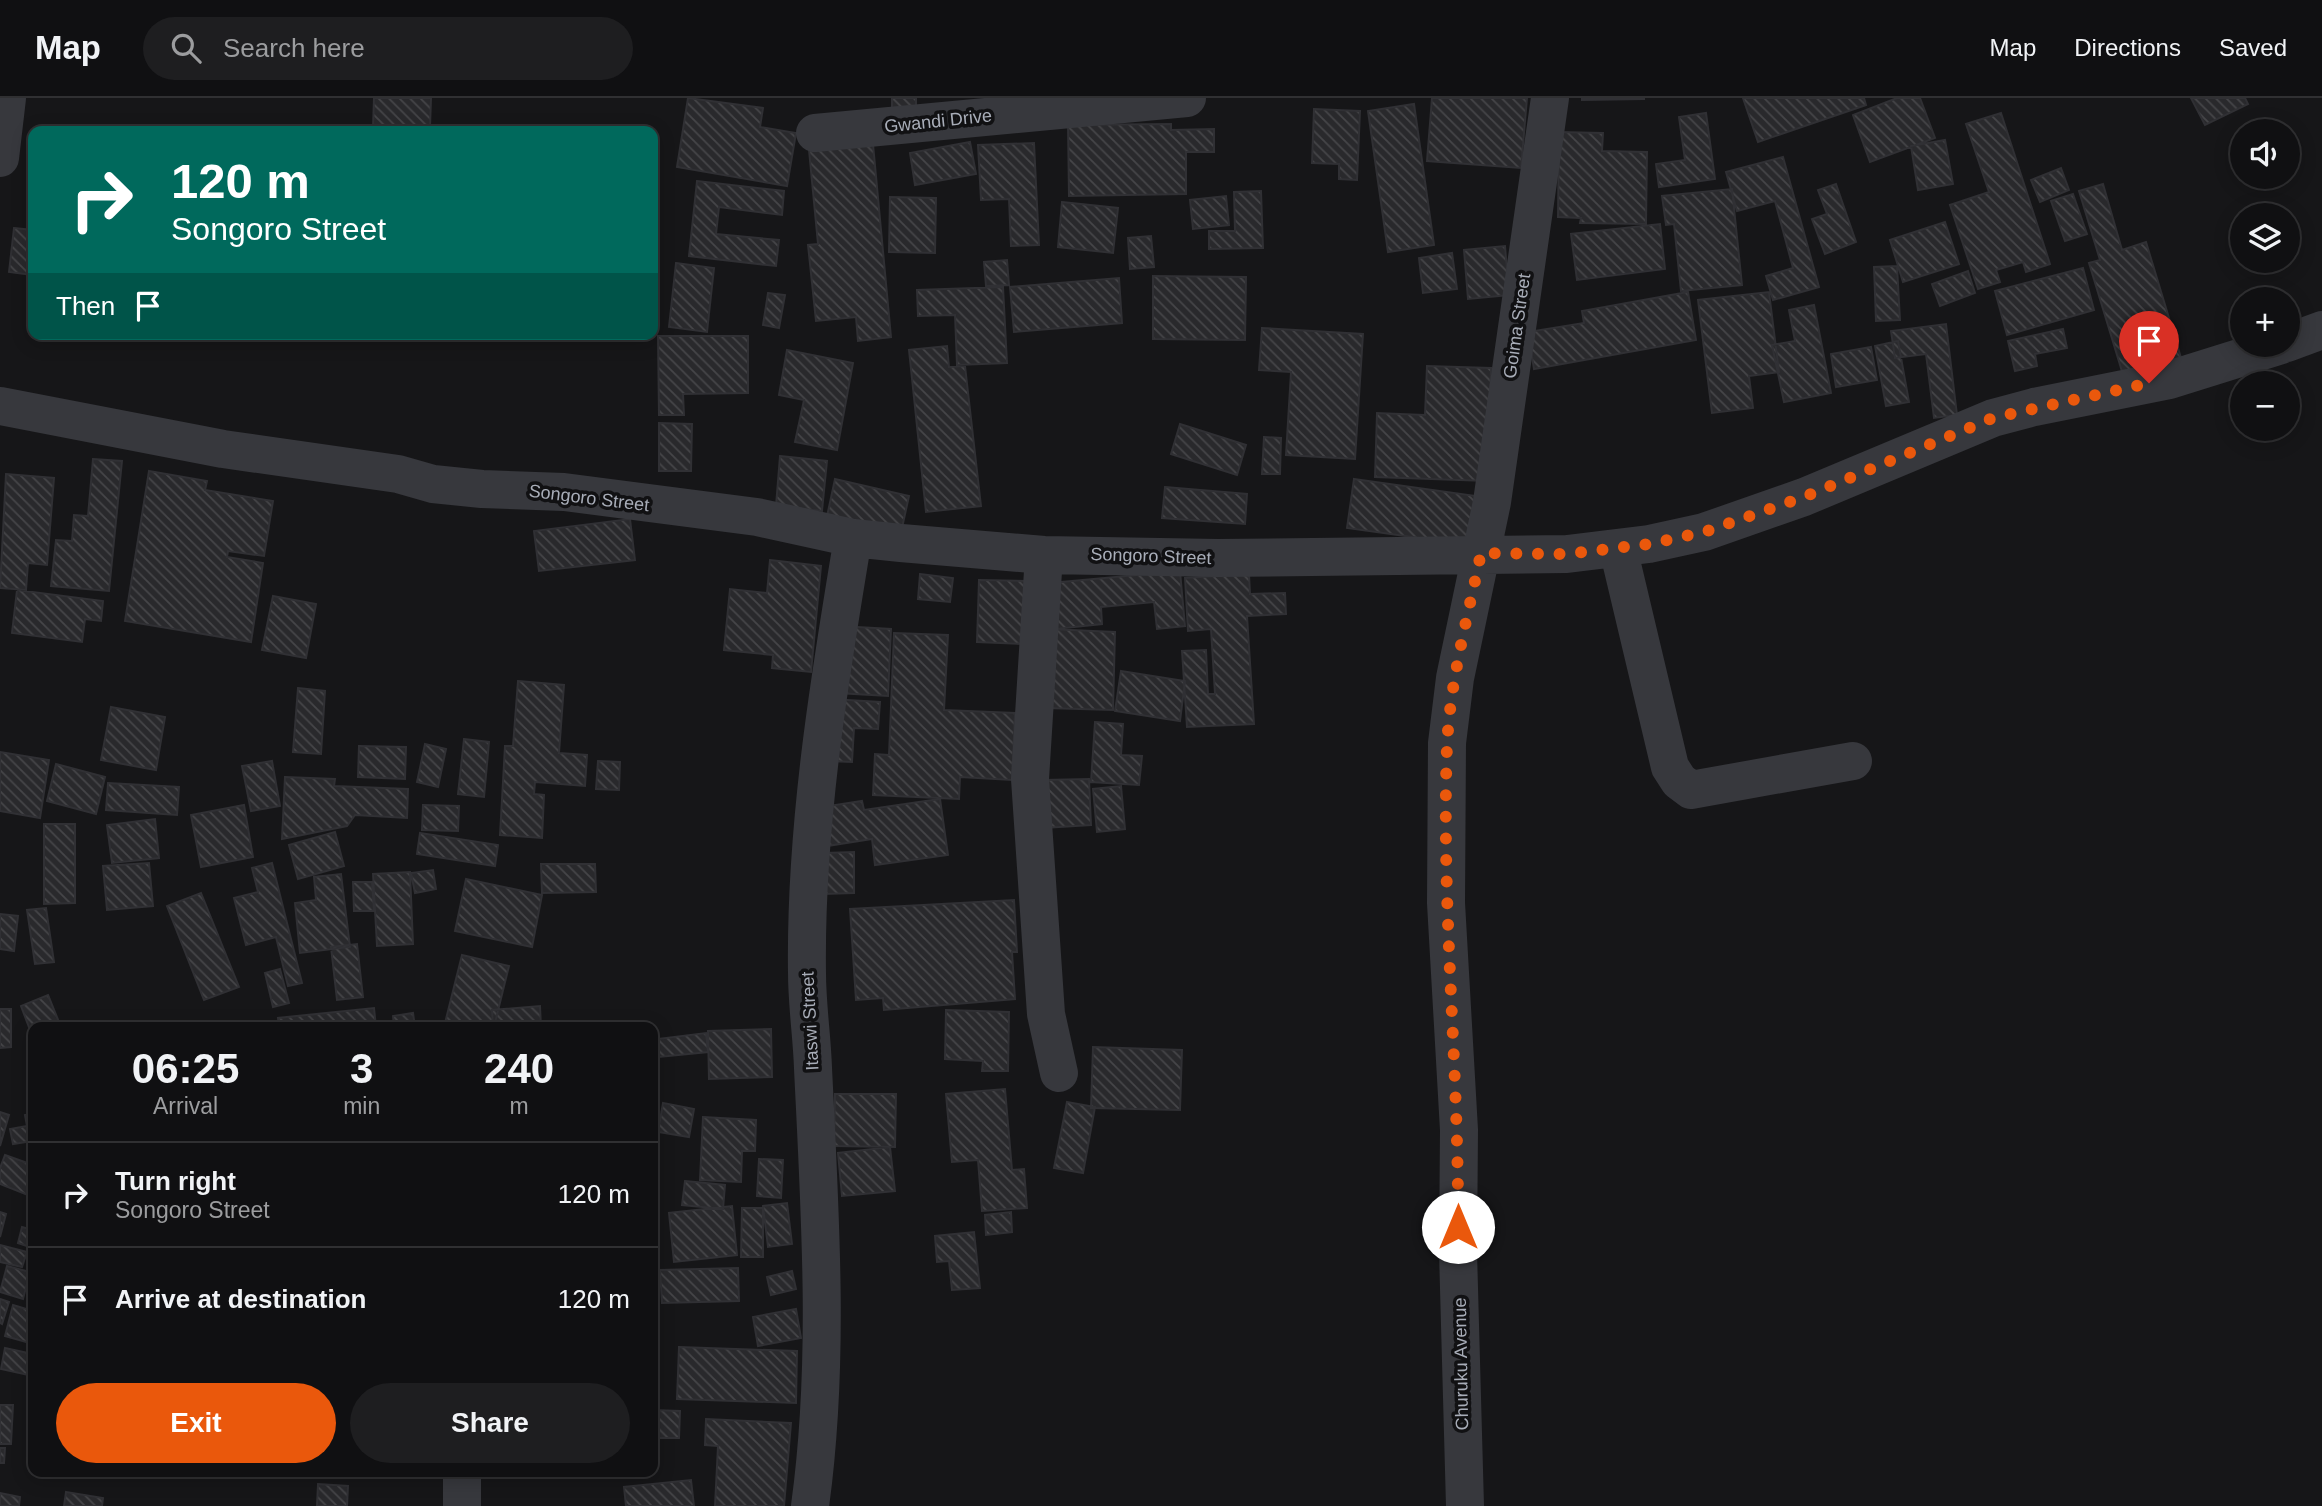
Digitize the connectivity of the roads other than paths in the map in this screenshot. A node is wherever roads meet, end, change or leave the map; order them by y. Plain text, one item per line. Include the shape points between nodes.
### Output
1 (7, 98) edge
2 (1550, 98) edge
3 (1171, 99) edge
4 (815, 133) dead end
5 (0, 158) edge
6 (2322, 330) edge
7 (2300, 338) edge
8 (2243, 357) edge
9 (0, 406) edge
10 (853, 538) junction
11 (1618, 548) junction
12 (1481, 553) junction
13 (1044, 555) junction
14 (1853, 761) dead end
15 (1059, 1073) dead end
16 (462, 1477) edge
17 (461, 1506) edge
18 (810, 1506) edge
19 (1465, 1506) edge

1 - 5 street
2 - 12 street, Goima Street
3 - 4 street, Gwandi Drive
6 - 7 street
8 - 11 street, Songoro Street via 2169,380 1993,418 1752,516 1704,532
9 - 10 street, Songoro Street via 223,449 398,474 433,484 564,492 757,517
10 - 13 street, Songoro Street
10 - 18 street, Itaswi Street via 832,663 811,862 807,974 823,1301 819,1441
11 - 12 street, Songoro Street via 1567,554
11 - 14 street via 1670,767 1679,781 1691,790
12 - 13 street, Songoro Street via 1300,559
12 - 19 street, Churuku Avenue via 1455,678 1447,743 1446,903 1459,1130
13 - 15 street via 1030,779 1046,1014
16 - 17 street

